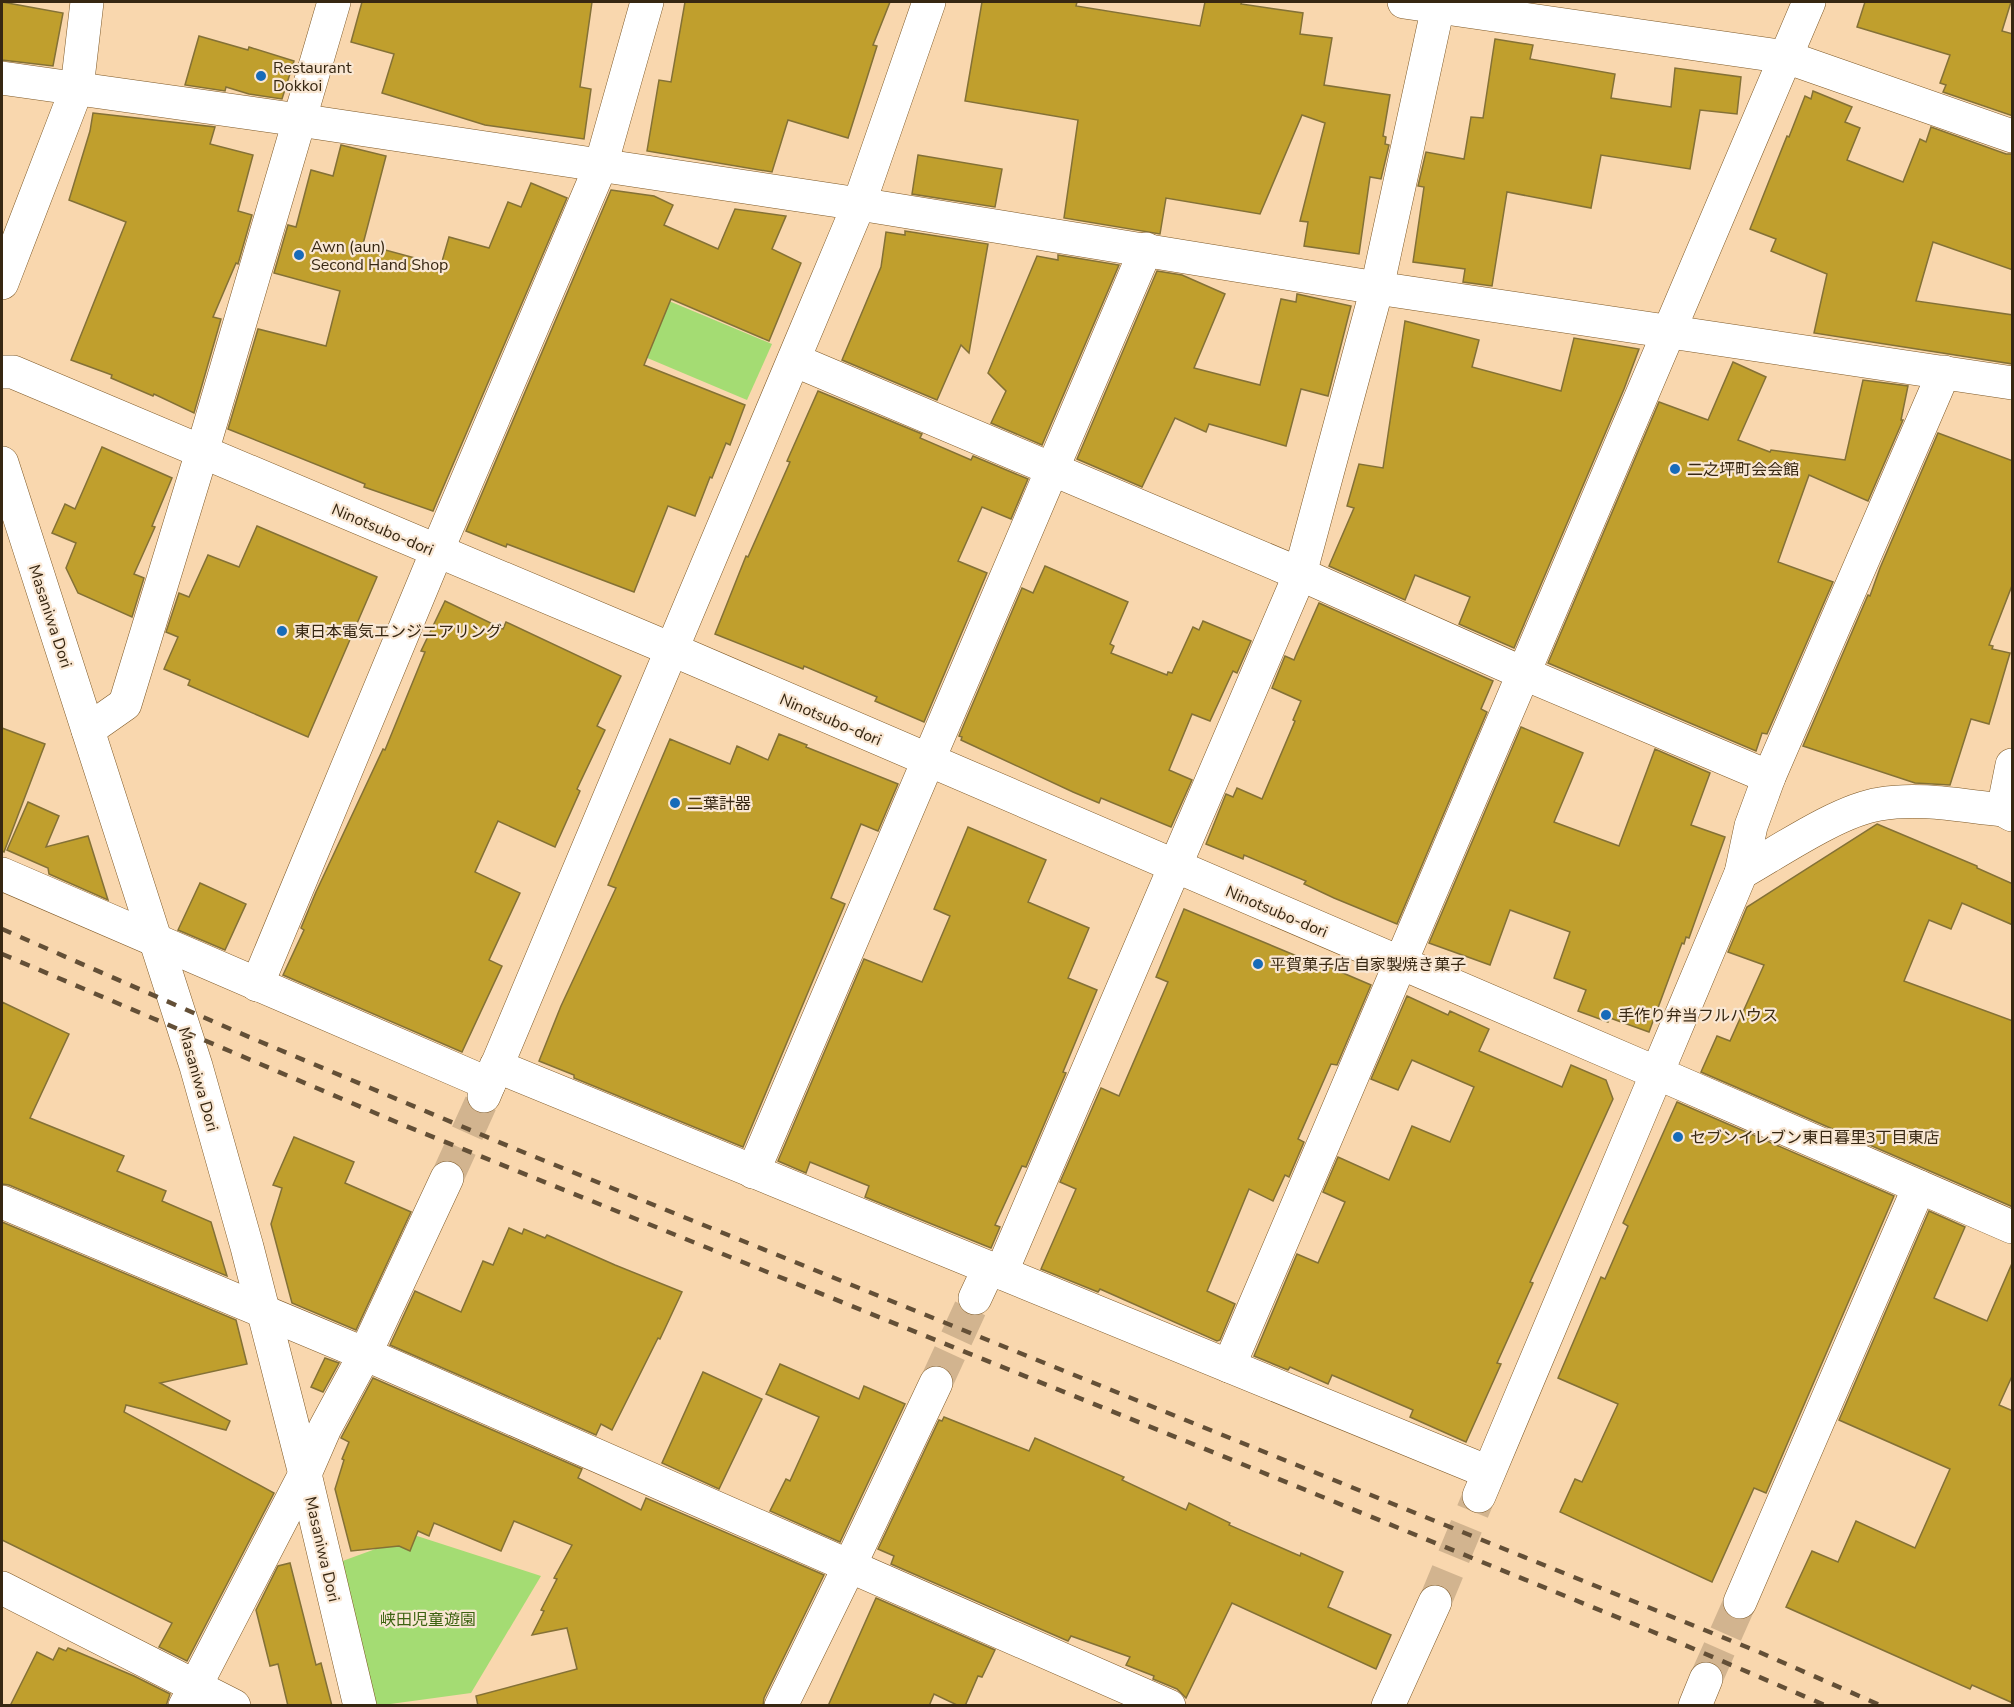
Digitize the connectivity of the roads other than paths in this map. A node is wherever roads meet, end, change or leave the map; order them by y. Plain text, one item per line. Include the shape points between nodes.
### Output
1 (87, 2) edge
2 (334, 2) edge
3 (647, 2) edge
4 (929, 2) edge
5 (1404, 2) edge
6 (1809, 2) edge
7 (1439, 4) edge
8 (1786, 57) junction
9 (2, 78) edge
10 (77, 88) junction
11 (299, 120) junction
12 (2013, 136) edge
13 (601, 165) junction
14 (859, 204) junction
15 (1146, 249) junction
16 (2, 283) edge
17 (1377, 288) junction
18 (1669, 332) junction
19 (794, 360) junction
20 (2, 372) edge
21 (1944, 372) junction
22 (2013, 383) edge
23 (202, 452) junction
24 (2, 463) edge
25 (1052, 470) junction
26 (437, 551) junction
27 (1300, 574) junction
28 (673, 650) junction
29 (1525, 674) junction
30 (88, 730) junction
31 (928, 761) junction
32 (2013, 765) edge
33 (1769, 777) junction
34 (2008, 813) edge
35 (1176, 867) junction
36 (1741, 873) junction
37 (2, 874) edge
38 (156, 942) junction
39 (1401, 964) junction
40 (257, 985) junction
41 (1657, 1073) junction
42 (490, 1082) junction
43 (753, 1172) junction
44 (447, 1178) tunnel mouth
45 (1919, 1187) junction
46 (2, 1202) edge
47 (2013, 1227) edge
48 (995, 1271) junction
49 (975, 1298) tunnel mouth
50 (262, 1311) junction
51 (365, 1354) junction
52 (1229, 1366) junction
53 (936, 1383) tunnel mouth
54 (304, 1474) junction
55 (850, 1565) junction
56 (2, 1588) edge
57 (1435, 1602) tunnel mouth
58 (1740, 1602) tunnel mouth
59 (190, 1695) edge
60 (234, 1706) edge
61 (360, 1706) edge
62 (780, 1706) edge
63 (1169, 1706) edge
64 (1388, 1706) edge

1 - 10 street
2 - 11 street
3 - 13 street
4 - 14 street
5 - 7 street
6 - 8 street
7 - 8 street
7 - 17 street
8 - 12 street
8 - 18 street
9 - 10 street
10 - 11 street
10 - 16 street
11 - 13 street
11 - 23 street
13 - 14 street
13 - 26 street
14 - 15 street
14 - 19 street
15 - 17 street
15 - 25 street
17 - 18 street
17 - 27 street
18 - 21 street
18 - 29 street
19 - 25 street
19 - 28 street
20 - 23 street, Ninotsubo-dori via 13,372
21 - 22 street
21 - 33 street
23 - 26 street, Ninotsubo-dori
23 - 30 street via 125,704
24 - 30 street, Masaniwa Dori
25 - 27 street
25 - 31 street
26 - 28 street, Ninotsubo-dori
26 - 40 street
27 - 29 street
27 - 35 street
28 - 31 street, Ninotsubo-dori
28 - 42 street
29 - 33 street
29 - 39 street
30 - 38 street, Masaniwa Dori
31 - 35 street, Ninotsubo-dori
31 - 43 street
32 - 34 street
33 - 36 street via 1751,826
34 - 36 street via 1918,801 1878,804 1839,818
35 - 39 street, Ninotsubo-dori
35 - 48 street
36 - 41 street
37 - 38 street
38 - 40 street
38 - 50 street, Masaniwa Dori via 199,1077
39 - 41 street, Ninotsubo-dori
39 - 52 street
40 - 42 street
41 - 45 street, Ninotsubo-dori
41 - 52 street via 1484,1484
42 - 43 street
43 - 48 street
44 - 51 street
45 - 47 street, Ninotsubo-dori
45 - 58 street
46 - 50 street
48 - 49 street
48 - 52 street
50 - 51 street
50 - 54 street, Masaniwa Dori
51 - 54 street
51 - 55 street
53 - 55 street
54 - 59 street
54 - 61 street, Masaniwa Dori
55 - 62 street
55 - 63 street
56 - 59 street
57 - 64 street
59 - 60 street

